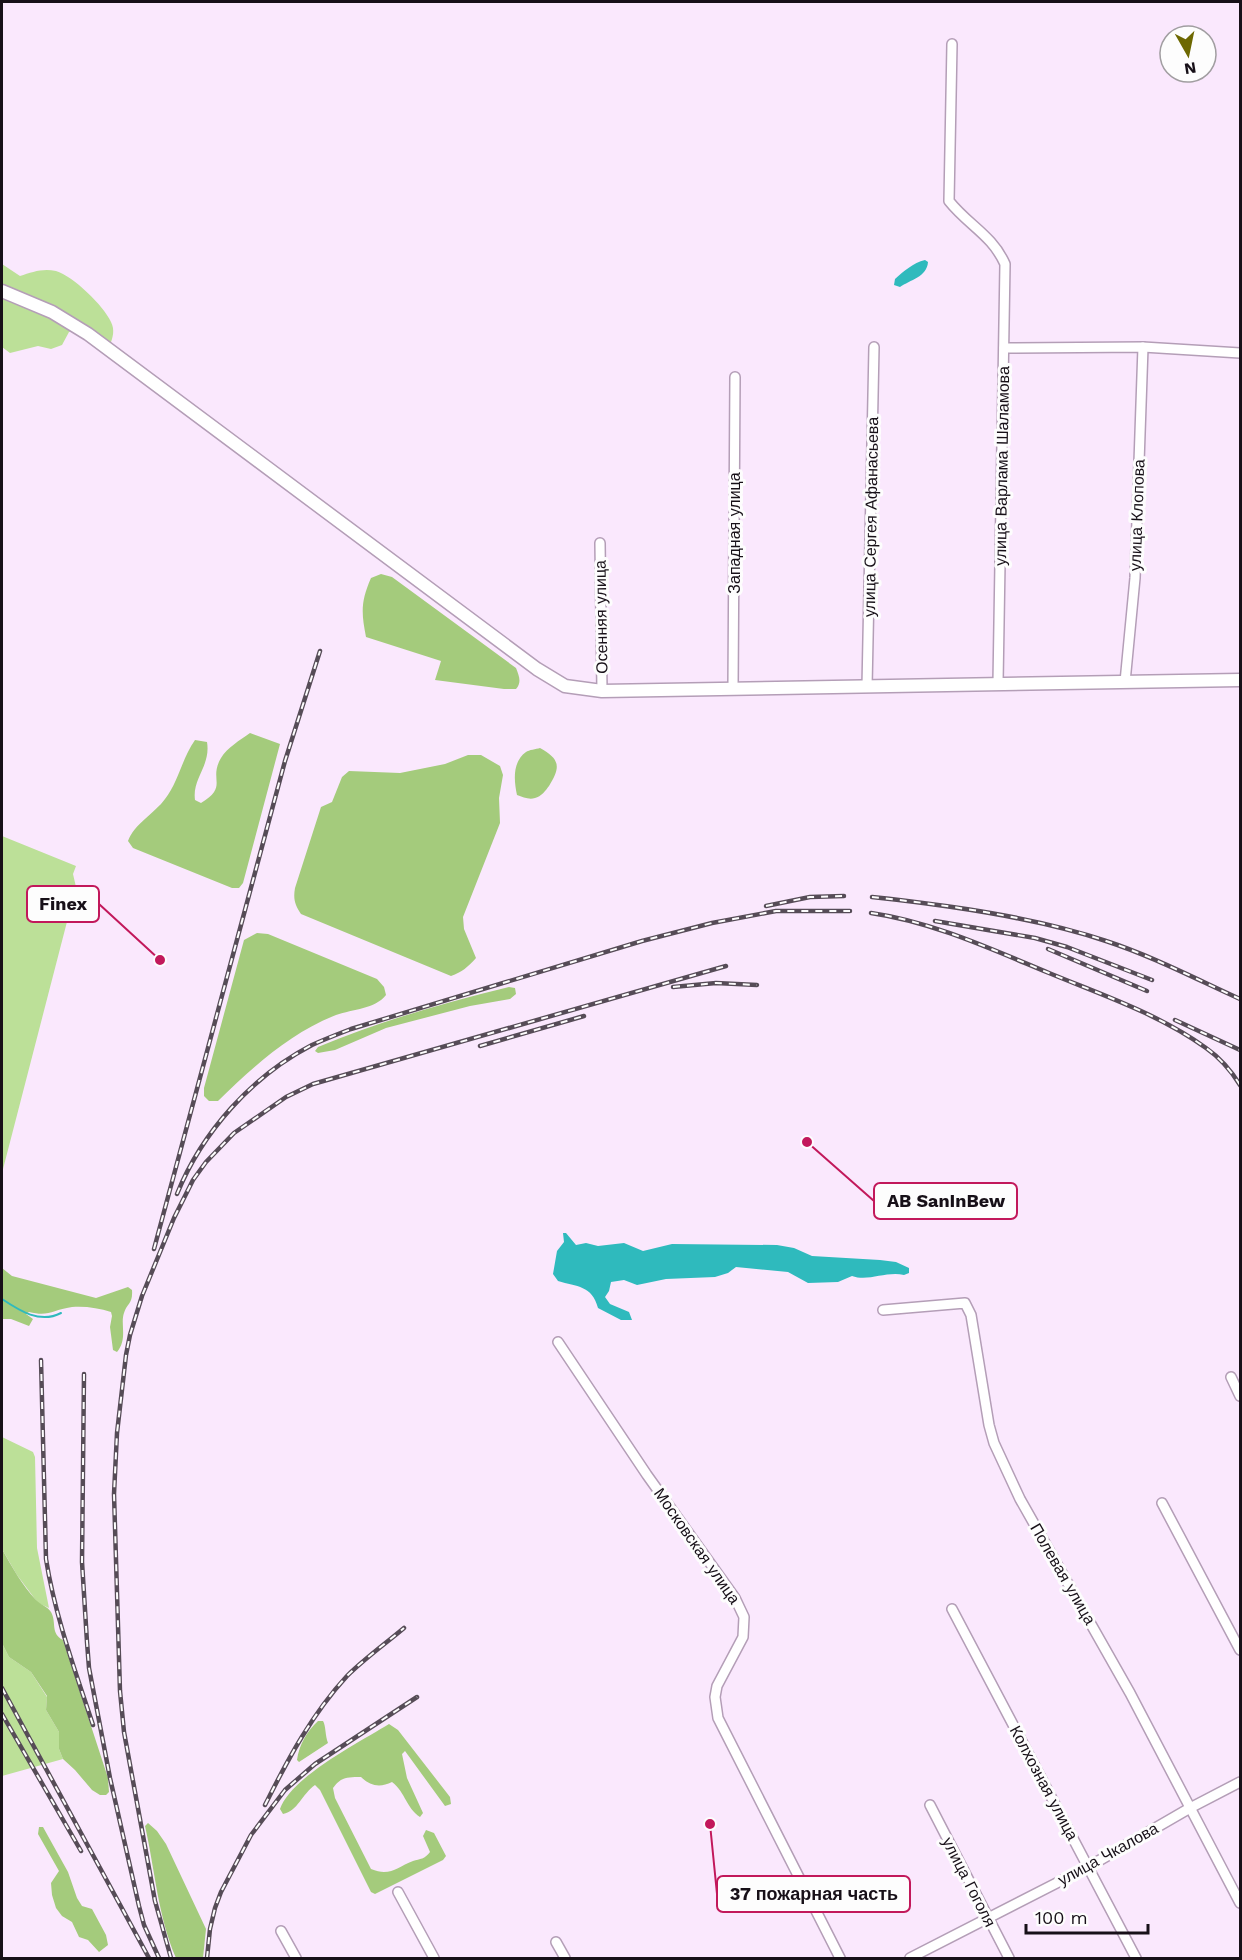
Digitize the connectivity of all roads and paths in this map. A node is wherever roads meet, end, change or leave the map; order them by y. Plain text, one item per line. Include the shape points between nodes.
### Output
1 (952, 44) dead end
2 (2, 291) edge
3 (874, 347) dead end
4 (1143, 347) junction
5 (1004, 348) junction
6 (1240, 353) edge
7 (735, 377) dead end
8 (600, 543) dead end
9 (1240, 680) edge
10 (1125, 682) junction
11 (998, 683) junction
12 (867, 687) junction
13 (733, 689) junction
14 (602, 691) junction
15 (884, 1310) dead end
16 (558, 1342) dead end
17 (1231, 1377) dead end
18 (1240, 1396) edge
19 (1162, 1503) dead end
20 (952, 1609) dead end
21 (1240, 1650) edge
22 (1240, 1782) edge
23 (930, 1805) dead end
24 (1191, 1808) junction
25 (1088, 1866) junction
26 (398, 1892) dead end
27 (1240, 1903) edge
28 (988, 1918) junction
29 (281, 1931) dead end
30 (556, 1942) dead end
31 (296, 1959) edge
32 (434, 1959) edge
33 (565, 1959) edge
34 (840, 1959) edge
35 (910, 1959) edge
36 (1009, 1959) edge
37 (1136, 1959) edge

1 - 5 street, улица Варлама Шаламова via 949,201 998,249 1005,264
2 - 14 street via 52,312 88,334 553,680 565,686
3 - 12 street, улица Сергея Афанасьева
4 - 5 street
4 - 6 street
4 - 10 street, улица Клопова via 1135,578
5 - 11 street, улица Варлама Шаламова
7 - 13 street, Западная улица
8 - 14 street, Осенняя улица
9 - 10 street
10 - 11 street
11 - 12 street
12 - 13 street
13 - 14 street
15 - 24 street, Полевая улица via 965,1304 968,1307 994,1443 1020,1499
16 - 34 street, Московская улица via 735,1598 744,1617 743,1637 717,1686 718,1718
17 - 18 street
19 - 21 street
20 - 25 street, Колхозная улица
22 - 24 street, улица Чкалова
23 - 28 street, улица Гоголя
24 - 25 street, улица Чкалова
24 - 27 street, Полевая улица
25 - 28 street, улица Чкалова
25 - 37 street, Колхозная улица
26 - 32 street
28 - 35 street, улица Чкалова
28 - 36 street, улица Гоголя
29 - 31 street
30 - 33 street

